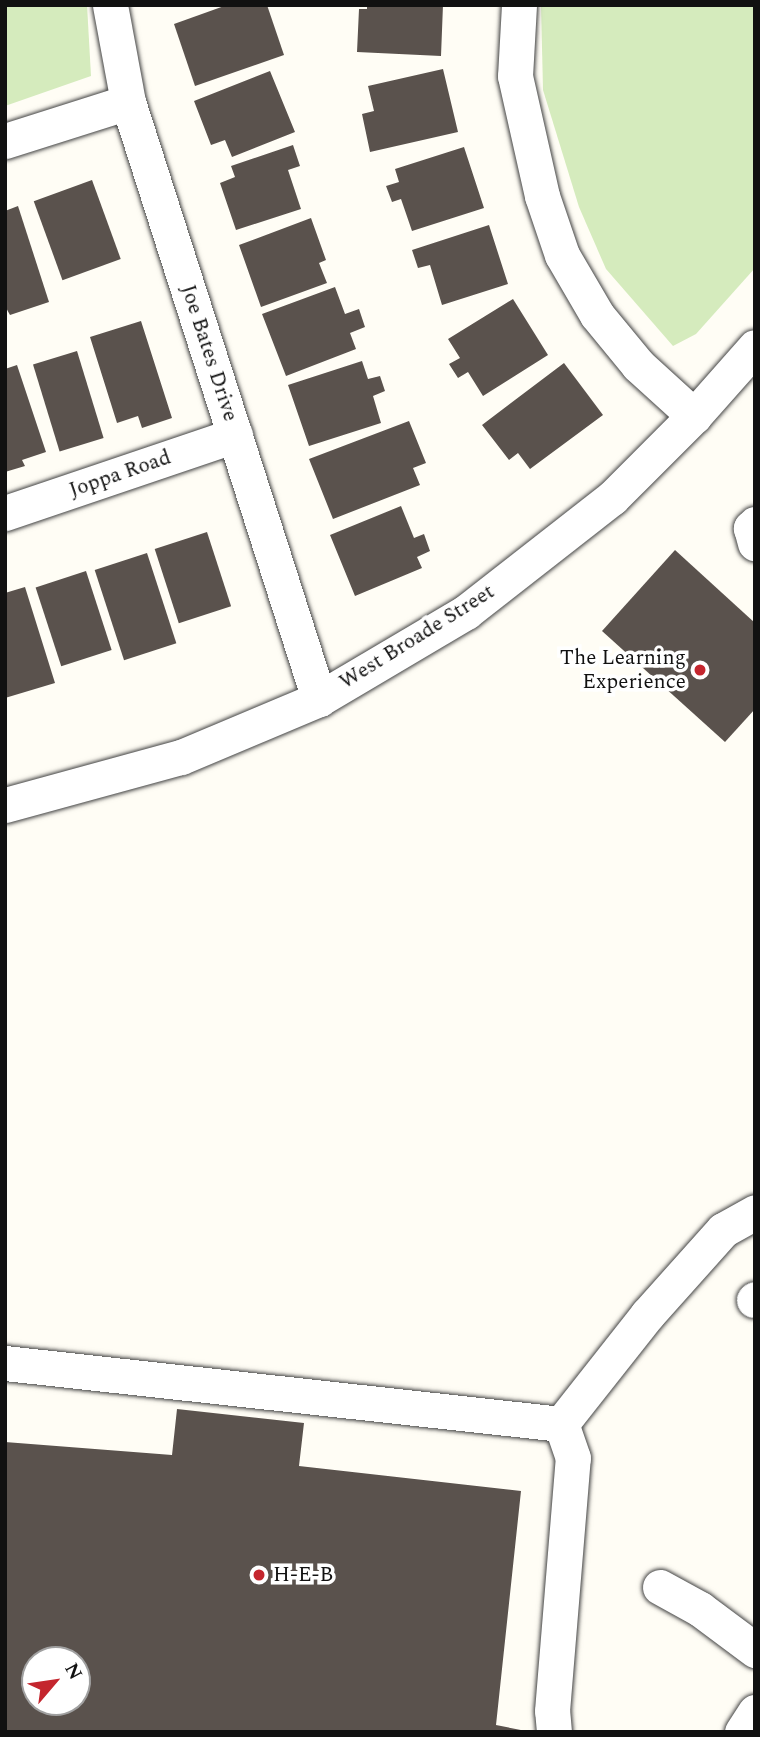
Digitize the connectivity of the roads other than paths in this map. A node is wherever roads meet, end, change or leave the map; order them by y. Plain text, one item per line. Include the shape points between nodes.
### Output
1 (110, 5) edge
2 (519, 5) edge
3 (128, 102) junction
4 (5, 141) edge
5 (755, 347) edge
6 (694, 416) junction
7 (235, 435) junction
8 (5, 513) edge
9 (755, 523) edge
10 (755, 543) edge
11 (319, 699) junction
12 (5, 805) edge
13 (755, 1212) edge
14 (5, 1363) edge
15 (561, 1424) junction
16 (660, 1587) dead end
17 (755, 1650) edge
18 (755, 1713) edge
19 (554, 1732) edge
20 (741, 1732) edge

1 - 3 street, Joe Bates Drive
2 - 6 street via 514,76 562,255 597,315 638,365
3 - 4 street
3 - 7 street, Joe Bates Drive
5 - 6 street, West Broade Street
6 - 11 street, West Broade Street via 612,498 466,612
7 - 8 street, Joppa Road
7 - 11 street, Joe Bates Drive
9 - 10 street via 751,528
11 - 12 street, West Broade Street via 181,757
13 - 15 street via 723,1230 646,1315
14 - 15 street
15 - 19 street via 573,1458
16 - 17 street via 700,1609
18 - 20 street

